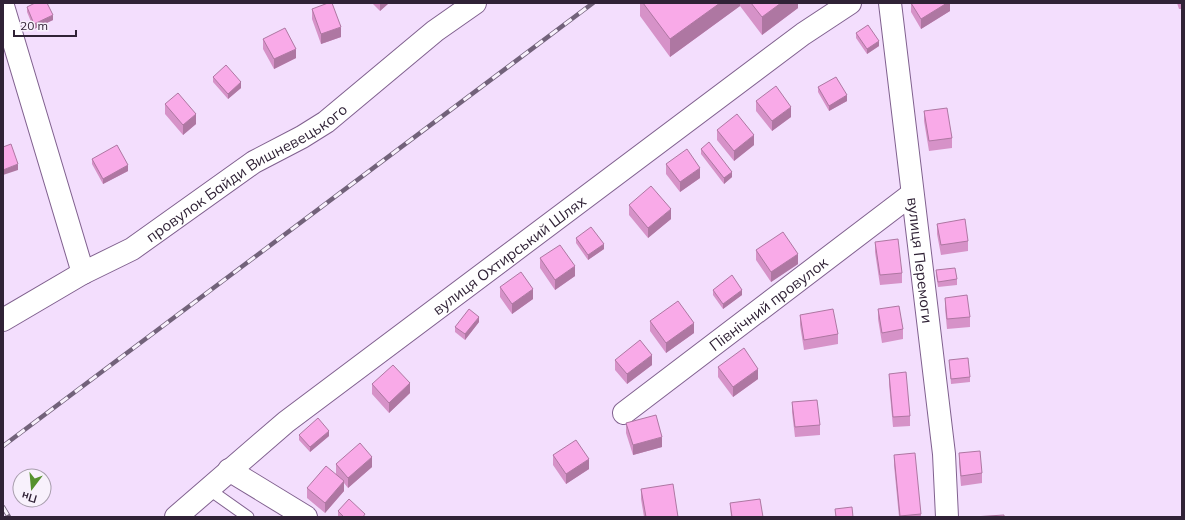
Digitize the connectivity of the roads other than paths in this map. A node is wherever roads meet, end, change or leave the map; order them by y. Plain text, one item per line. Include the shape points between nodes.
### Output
1 (474, 3) edge
2 (850, 3) edge
3 (890, 3) edge
4 (3, 6) edge
5 (912, 194) junction
6 (83, 273) junction
7 (3, 320) edge
8 (624, 413) dead end
9 (229, 470) junction
10 (207, 488) junction
11 (176, 517) edge
12 (248, 517) edge
13 (306, 517) edge
14 (947, 517) edge

1 - 6 street, провулок Байди Вишневецького via 435,31 326,122 254,162 132,249
2 - 9 street, вулиця Охтирський Шлях via 797,39 286,422
3 - 5 street, вулиця Перемоги
4 - 6 street
5 - 8 street, Північний провулок
5 - 14 street, вулиця Перемоги via 944,454
6 - 7 street, провулок Байди Вишневецького
9 - 10 street, вулиця Охтирський Шлях
9 - 13 street
10 - 11 street, вулиця Охтирський Шлях
10 - 12 lane

